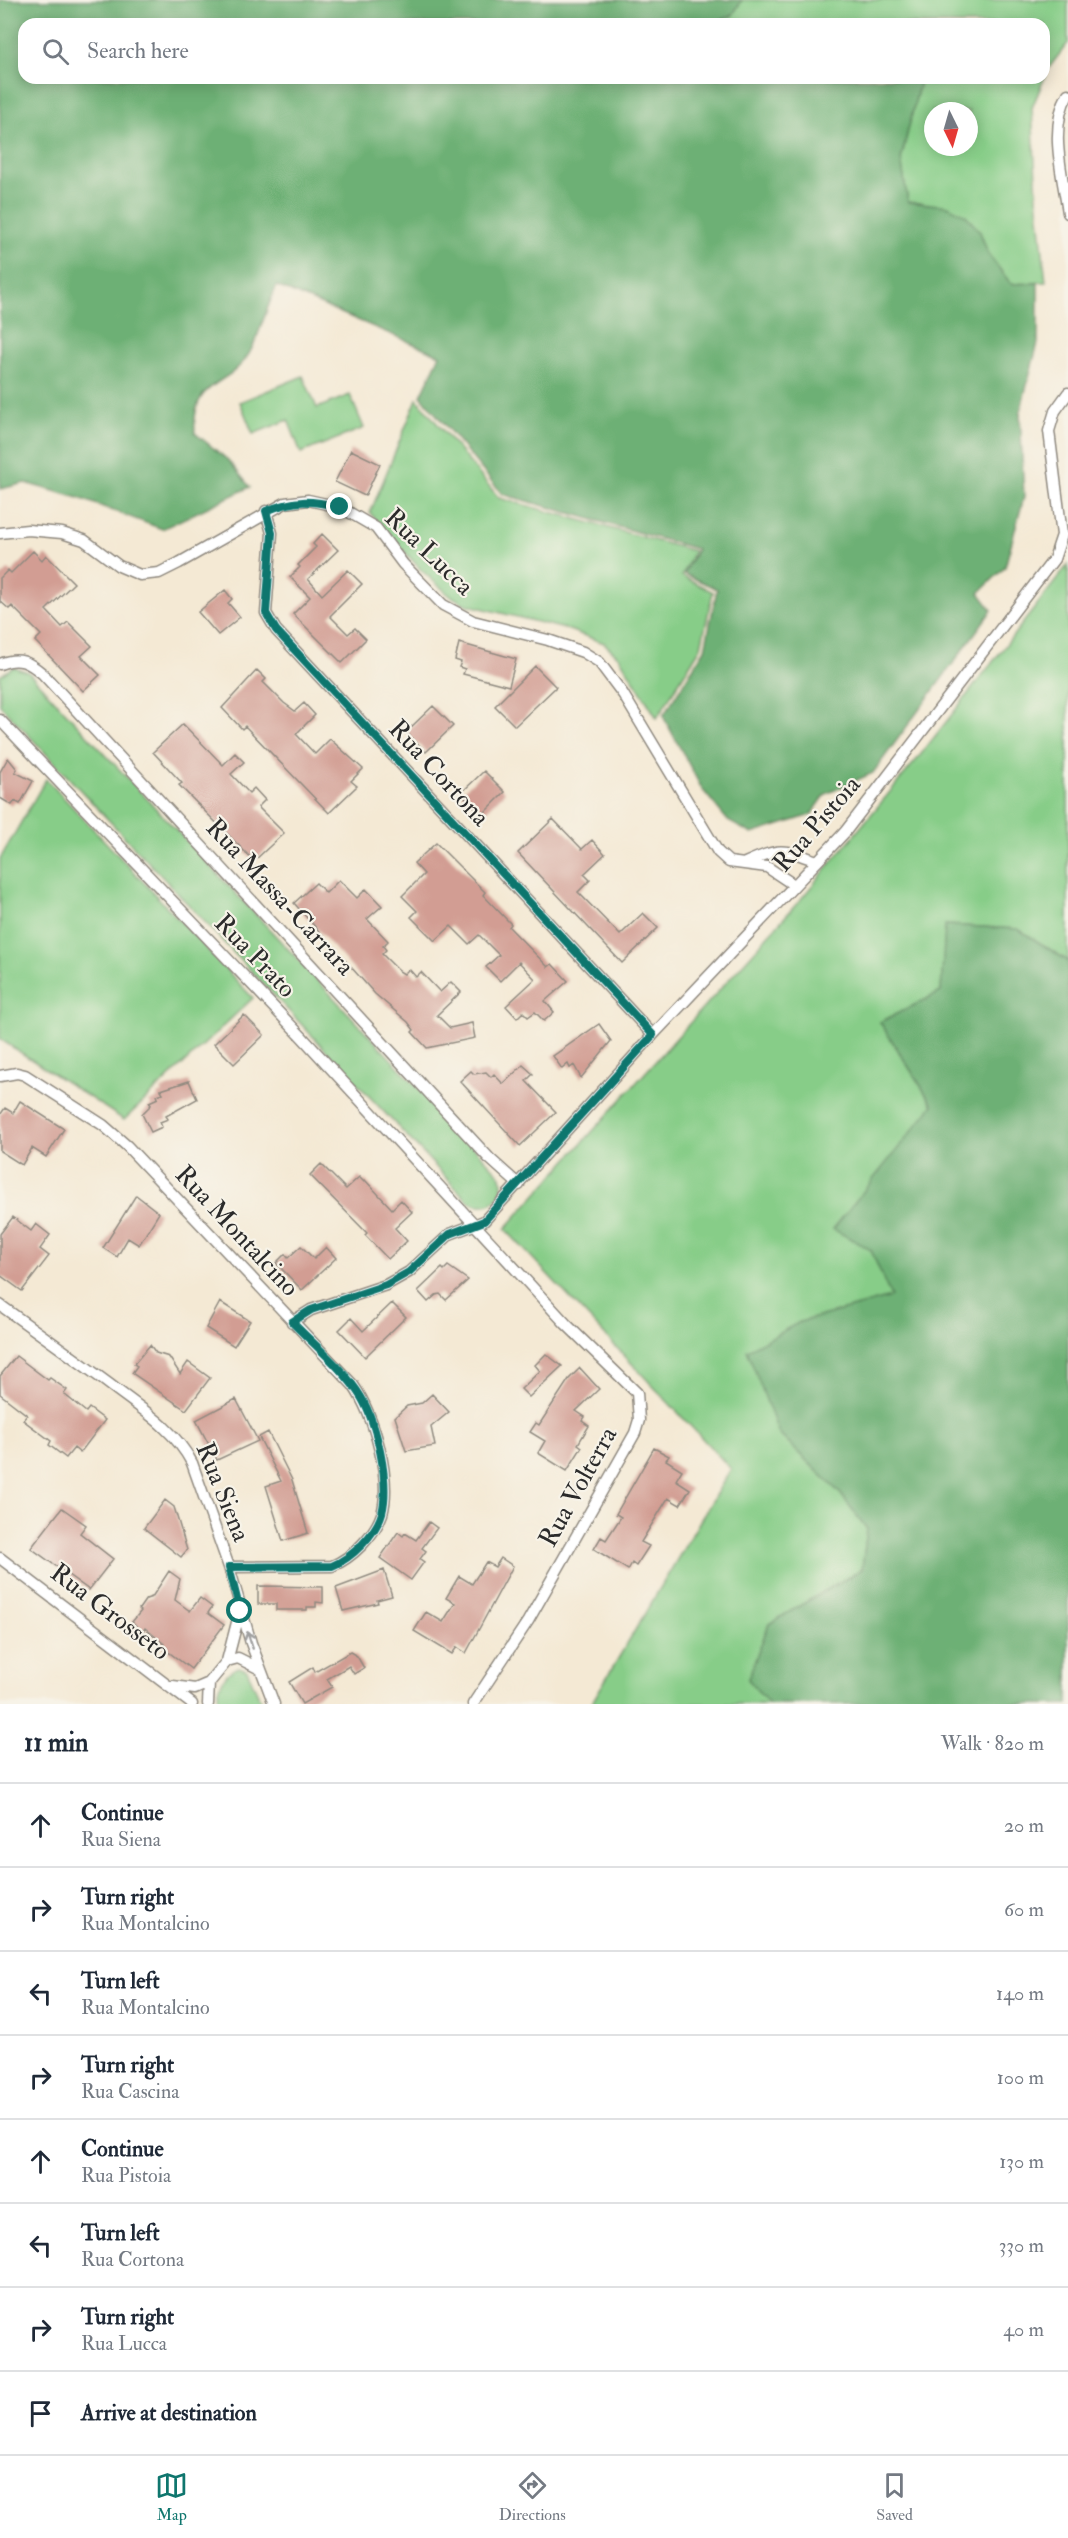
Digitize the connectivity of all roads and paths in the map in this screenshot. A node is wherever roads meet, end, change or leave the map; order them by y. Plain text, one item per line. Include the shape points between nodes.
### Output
1 (1068, 94) edge
2 (1068, 213) edge
3 (1068, 393) edge
4 (266, 511) junction
5 (0, 533) edge
6 (0, 664) edge
7 (0, 720) edge
8 (817, 861) junction
9 (742, 865) junction
10 (794, 885) junction
11 (653, 1035) junction
12 (0, 1076) edge
13 (519, 1185) junction
14 (474, 1225) junction
15 (0, 1305) edge
16 (292, 1322) junction
17 (0, 1558) edge
18 (229, 1567) junction
19 (240, 1611) junction
20 (227, 1661) junction
21 (260, 1669) junction
22 (209, 1683) junction
23 (169, 1685) junction
24 (192, 1704) edge
25 (208, 1704) edge
26 (274, 1704) edge
27 (472, 1704) edge

1 - 2 street via 1059,112 1058,132
3 - 8 street, Rua Pistoia via 1055,411 1049,432 1062,535 1054,559 845,832
4 - 5 street, Rua Lucca via 179,563 159,573 140,575 119,566 84,540 62,533
4 - 9 street, Rua Lucca via 308,500 340,507 376,528 403,564 443,605 473,621 548,640 593,657 611,674 713,846 729,862
4 - 11 street, Rua Cortona via 272,533 266,613 276,630
6 - 13 street, Rua Massa-Carrara via 18,659 29,662 43,674 489,1158
7 - 14 street, Rua Prato via 302,1037
8 - 9 street via 788,851 771,851
8 - 10 street, Rua Pistoia
9 - 10 street, Rua Lucca via 767,867
10 - 11 street, Rua Pistoia
11 - 13 street, Rua Pistoia
12 - 16 street, Rua Montalcino via 26,1075 103,1125
13 - 14 street, Rua Pistoia via 484,1221
14 - 16 street, Rua Pistoia via 450,1234 409,1272 386,1285 311,1310
14 - 27 street, Rua Volterra via 637,1393 639,1420 636,1433 528,1621
15 - 18 street, Rua Siena via 174,1436 192,1463
16 - 18 street, Rua Montalcino via 353,1385 371,1416 379,1448 381,1516 346,1561 332,1566
17 - 23 street, Rua Grosseto
18 - 19 street, Rua Siena
19 - 20 street
21 -> 19 street, Rua Siena
20 - 21 street via 238,1658
20 - 22 street
21 - 26 street, Rua Siena
22 - 23 street via 189,1689
22 - 25 street
23 - 24 street, Rua Grosseto

